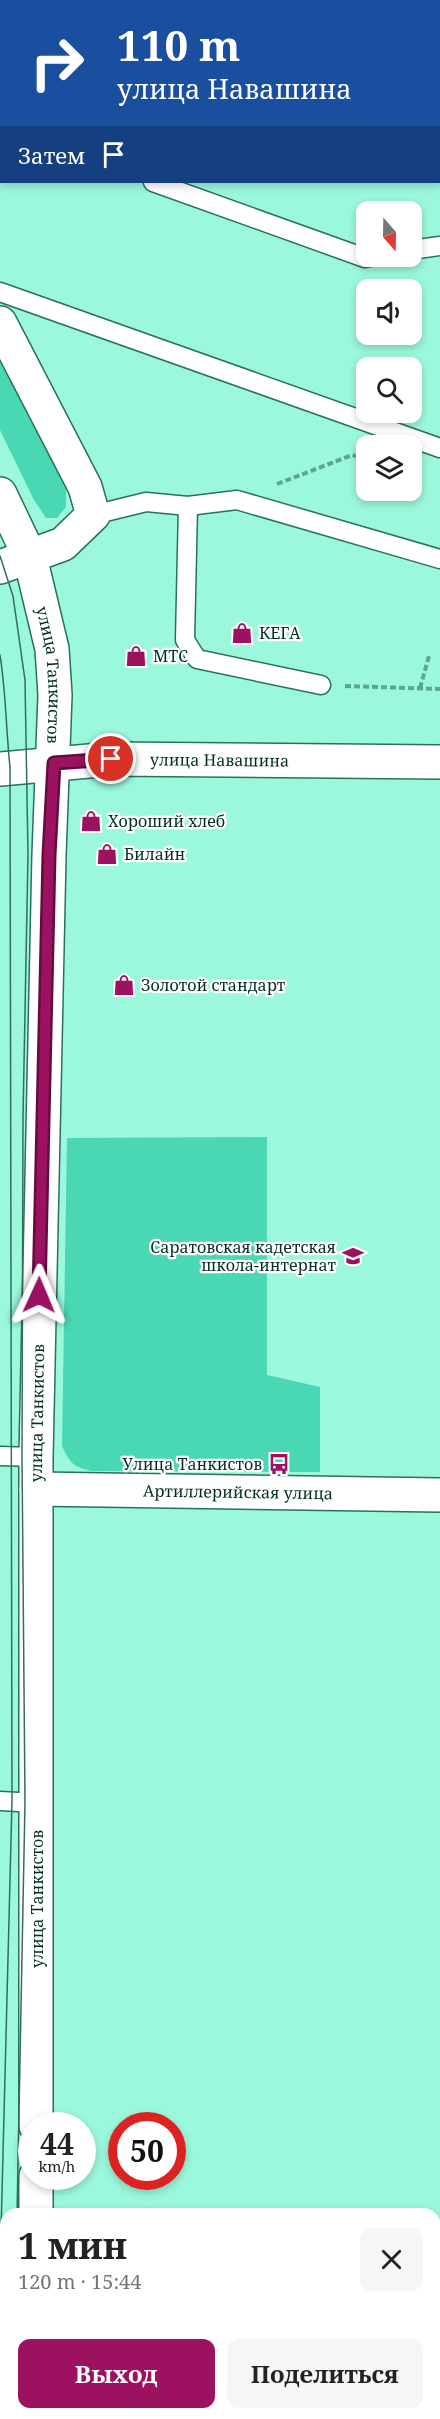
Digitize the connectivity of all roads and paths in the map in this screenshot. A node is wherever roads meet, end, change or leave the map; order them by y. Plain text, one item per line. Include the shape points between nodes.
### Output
1 (156, 183) edge
2 (440, 246) edge
3 (422, 248) edge
4 (356, 255) edge
5 (0, 292) edge
6 (0, 322) edge
7 (440, 448) edge
8 (356, 456) edge
9 (0, 494) edge
10 (237, 500) junction
11 (188, 506) junction
12 (93, 515) junction
13 (440, 559) edge
14 (15, 562) edge
15 (429, 656) dead end
16 (321, 685) joint
17 (420, 688) junction
18 (440, 689) edge
19 (440, 762) edge
20 (54, 763) junction
21 (0, 769) edge
22 (0, 1456) edge
23 (36, 1457) junction
24 (36, 1489) junction
25 (440, 1495) edge
26 (0, 1801) edge
27 (37, 1803) junction
28 (36, 2112) edge
29 (36, 2190) edge
30 (36, 2208) edge

1 - 4 lane
2 - 3 lane
5 - 7 lane
6 - 12 main road via 85,488
8 - 10 path
9 - 14 main road, улица Танкистов
10 - 11 lane
10 - 13 lane
11 - 12 lane via 146,502
11 - 16 lane via 185,640 197,659
12 - 14 main road via 63,544
14 - 20 main road, улица Танкистов via 52,649
15 - 17 path
16 - 17 path
17 - 18 path
19 - 20 main road, улица Навашина via 111,759
20 - 21 main road, улица Навашина
20 - 23 main road, улица Танкистов
22 - 23 lane
23 - 24 main road, улица Танкистов
24 - 25 main road, Артиллерийская улица
24 - 27 main road, улица Танкистов
26 - 27 lane
27 - 28 main road, улица Танкистов
29 - 30 main road

